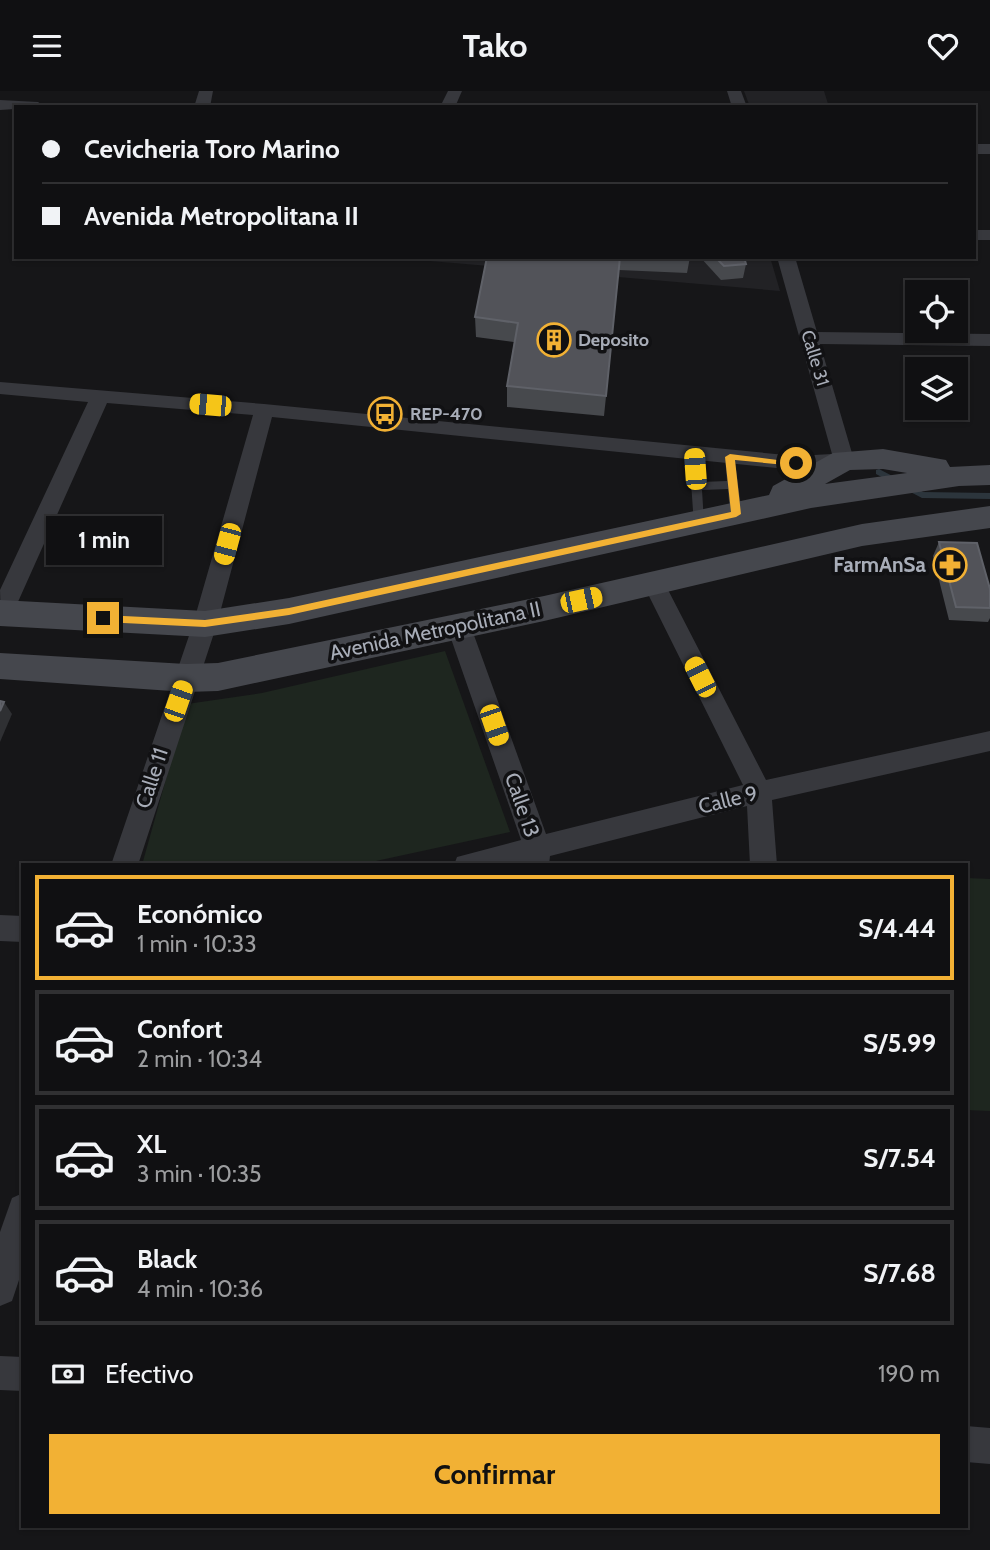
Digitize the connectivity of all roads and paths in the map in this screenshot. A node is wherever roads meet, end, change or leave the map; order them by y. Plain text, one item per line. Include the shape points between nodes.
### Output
1 (35, 99) edge
2 (0, 105) edge
3 (787, 259) edge
4 (810, 338) junction
5 (990, 340) edge
6 (0, 388) edge
7 (100, 396) junction
8 (264, 410) junction
9 (694, 453) junction
10 (730, 457) junction
11 (844, 460) junction
12 (990, 475) edge
13 (696, 486) junction
14 (742, 503) junction
15 (990, 517) edge
16 (698, 522) junction
17 (654, 584) junction
18 (0, 613) edge
19 (205, 624) junction
20 (459, 627) junction
21 (0, 666) edge
22 (186, 678) junction
23 (990, 741) edge
24 (759, 792) junction
25 (536, 856) edge
26 (125, 863) edge
27 (482, 863) edge
28 (764, 863) edge
29 (0, 928) edge
30 (21, 929) edge
31 (21, 1216) edge
32 (0, 1289) edge
33 (0, 1373) edge
34 (21, 1374) edge
35 (968, 1444) edge
36 (990, 1446) edge

1 - 2 street
3 - 4 street, Calle 31
4 - 5 street
4 - 11 street, Calle 31
6 - 7 street
7 - 8 street
7 - 18 street
8 - 9 street
8 - 19 street, Calle 11
9 - 10 street
9 - 13 lane
10 - 11 street via 796,463
10 - 14 lane
11 - 12 main road via 883,459
11 - 14 main road
12 - 14 main road
13 - 14 lane
13 - 16 lane
14 - 16 main road
15 - 17 main road, Avenida Metropolitana II via 867,534
16 - 19 main road via 289,611
17 - 20 main road, Avenida Metropolitana II
17 - 24 street
18 - 19 main road
19 - 22 street, Calle 11
20 - 22 main road, Avenida Metropolitana II via 218,677
20 - 25 street, Calle 13
21 - 22 main road, Avenida Metropolitana II
22 - 26 street, Calle 11
23 - 24 street, Calle 9
24 - 25 street, Calle 9
24 - 28 street
25 - 27 street, Calle 9
29 - 30 street
31 - 32 street
33 - 34 street
35 - 36 street

